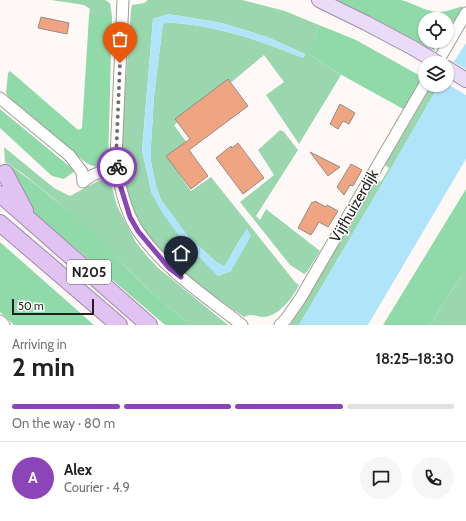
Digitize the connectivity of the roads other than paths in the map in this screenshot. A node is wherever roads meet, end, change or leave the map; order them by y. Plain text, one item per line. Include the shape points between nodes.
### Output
1 (123, 0) edge
2 (319, 0) edge
3 (466, 13) edge
4 (426, 56) edge
5 (441, 56) edge
6 (454, 72) edge
7 (466, 80) edge
8 (420, 92) edge
9 (0, 98) edge
10 (3, 168) edge
11 (117, 175) junction
12 (0, 194) edge
13 (29, 220) junction
14 (0, 222) edge
15 (0, 321) edge
16 (4, 325) edge
17 (119, 325) edge
18 (149, 325) edge
19 (242, 325) edge
20 (280, 325) edge

1 - 11 street
2 - 4 main road, bridge
3 - 5 street
6 - 7 main road
8 - 20 street, Vijfhuizerdijk via 300,299
9 - 11 street via 70,156 82,172 82,182 101,171
10 - 13 highway
11 - 19 street via 130,217 138,231 169,268
12 - 13 highway, N205
13 - 18 highway, N205
14 - 17 highway, N205
15 - 16 street

